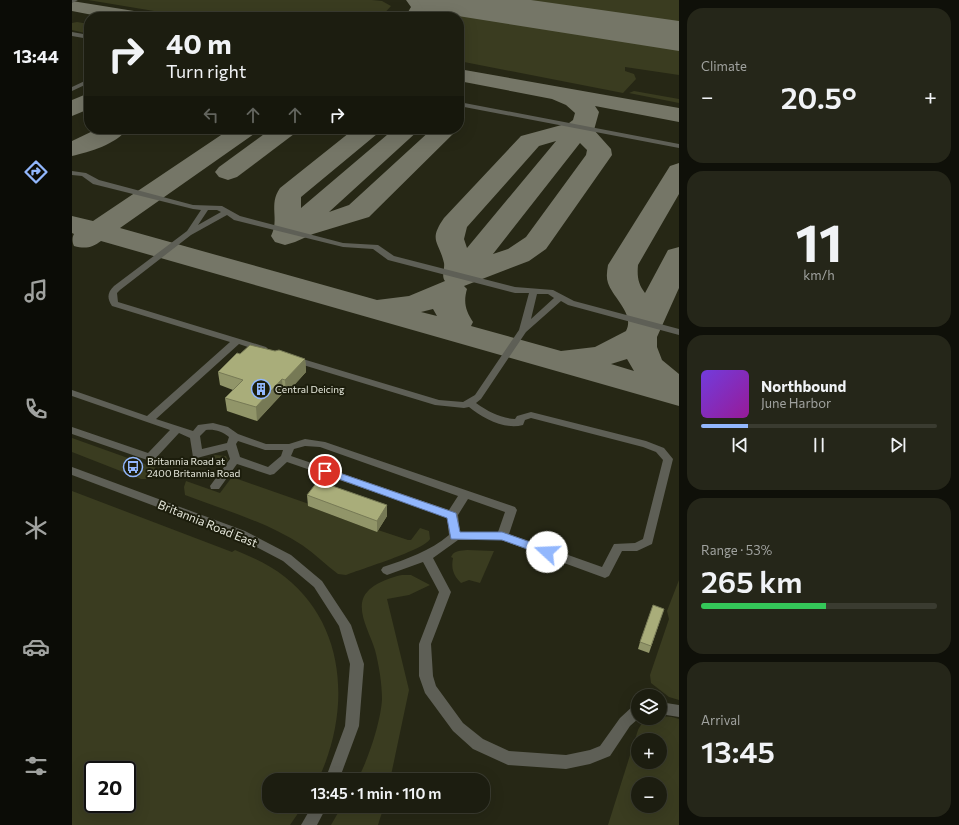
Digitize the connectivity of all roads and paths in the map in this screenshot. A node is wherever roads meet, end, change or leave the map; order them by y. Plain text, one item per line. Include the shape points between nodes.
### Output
1 (76, 0) edge
2 (72, 2) edge
3 (72, 34) edge
4 (84, 36) edge
5 (84, 76) edge
6 (72, 82) edge
7 (84, 83) edge
8 (72, 89) edge
9 (464, 105) edge
10 (679, 146) edge
11 (72, 173) edge
12 (206, 208) junction
13 (227, 212) junction
14 (188, 233) junction
15 (534, 291) junction
16 (560, 297) junction
17 (523, 330) junction
18 (679, 332) edge
19 (237, 342) junction
20 (72, 393) edge
21 (470, 403) junction
22 (149, 420) junction
23 (177, 429) junction
24 (72, 430) edge
25 (195, 436) junction
26 (232, 440) junction
27 (290, 447) junction
28 (285, 458) junction
29 (235, 459) junction
30 (72, 471) edge
31 (215, 486) dead end
32 (465, 494) junction
33 (452, 516) junction
34 (455, 536) junction
35 (502, 536) junction
36 (426, 556) junction
37 (387, 570) dead end
38 (667, 709) edge
39 (679, 712) edge
40 (631, 716) edge
41 (335, 773) edge
42 (316, 813) edge
43 (309, 825) edge

1 - 2 street
3 - 4 street
5 - 6 street
7 - 8 street
9 - 10 street
11 - 12 street via 84,174 96,182 193,207
12 - 13 street via 219,208
12 - 14 street
13 - 14 street
13 - 15 street via 237,218 343,245 375,247 391,258 515,290
14 - 19 street via 112,292 112,300 115,304
15 - 16 street via 550,292
15 - 17 street
16 - 17 street
16 - 18 street via 571,303
17 - 21 street via 478,397
19 - 21 street via 438,403 457,406
19 - 22 street
20 - 22 street
21 - 35 street via 491,419 519,423 521,418 531,416 574,424 646,444 660,450 668,459 648,541 637,547 618,548 605,573
22 - 23 street
23 - 24 street via 150,457
23 - 25 street
25 - 26 street via 197,431 208,426 218,427
25 - 26 street via 198,454
26 - 27 street via 266,447
26 - 29 street
27 - 28 street
27 - 32 street via 305,442 321,444
28 - 29 street via 270,471
28 - 33 street
29 - 31 street
30 - 41 street, Britannia Road East via 241,534 287,558 318,584 345,625 357,664 352,726
32 - 33 street
32 - 35 street via 511,510
33 - 34 street
34 - 35 street
34 - 36 street via 446,545
36 - 37 street
36 - 40 street via 445,592 425,644 426,676 430,689 458,727 478,744 508,758 566,762 578,760 606,751
38 - 39 street
42 - 43 street

